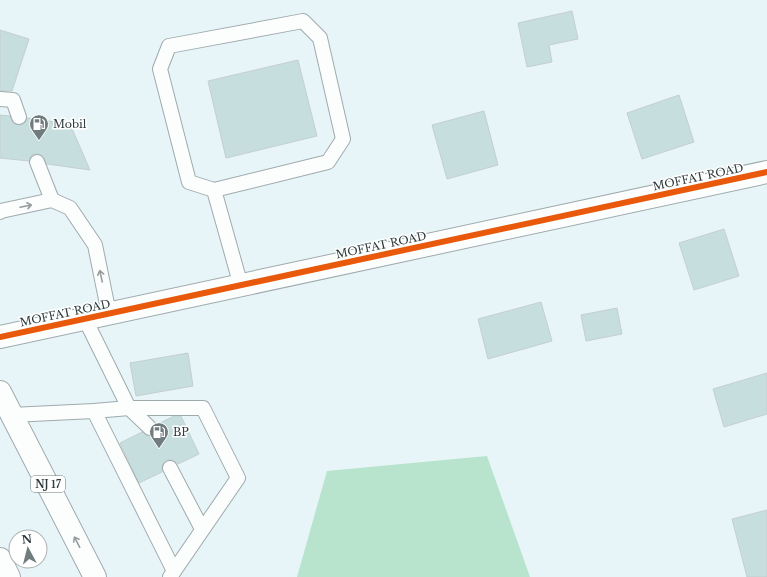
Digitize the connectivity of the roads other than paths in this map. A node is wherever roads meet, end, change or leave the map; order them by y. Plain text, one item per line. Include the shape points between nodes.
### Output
1 (0, 99) edge
2 (19, 117) dead end
3 (36, 162) dead end
4 (767, 172) edge
5 (214, 190) junction
6 (52, 200) junction
7 (0, 212) edge
8 (241, 286) junction
9 (109, 314) junction
10 (85, 319) junction
11 (0, 337) edge
12 (0, 392) edge
13 (129, 408) junction
14 (94, 411) junction
15 (12, 414) junction
16 (150, 428) dead end
17 (170, 468) dead end
18 (202, 529) junction
19 (172, 574) edge
20 (95, 577) edge

1 - 2 lane via 13,100
3 - 6 lane
4 - 8 main road, MOFFAT ROAD
5 - 5 lane via 189,182 160,69 169,46 303,21 320,38 343,139 328,162
5 - 8 lane
7 -> 6 lane
9 -> 6 lane via 95,245 70,208
8 - 9 main road, MOFFAT ROAD
9 - 10 main road, MOFFAT ROAD
10 - 11 main road, MOFFAT ROAD
10 - 13 lane
12 - 15 main road, NJ 17
13 - 14 lane
13 - 16 lane
13 - 18 lane via 203,408 238,478
14 - 15 lane
14 - 19 lane
20 -> 15 main road, NJ 17
17 - 18 lane
18 - 19 lane

